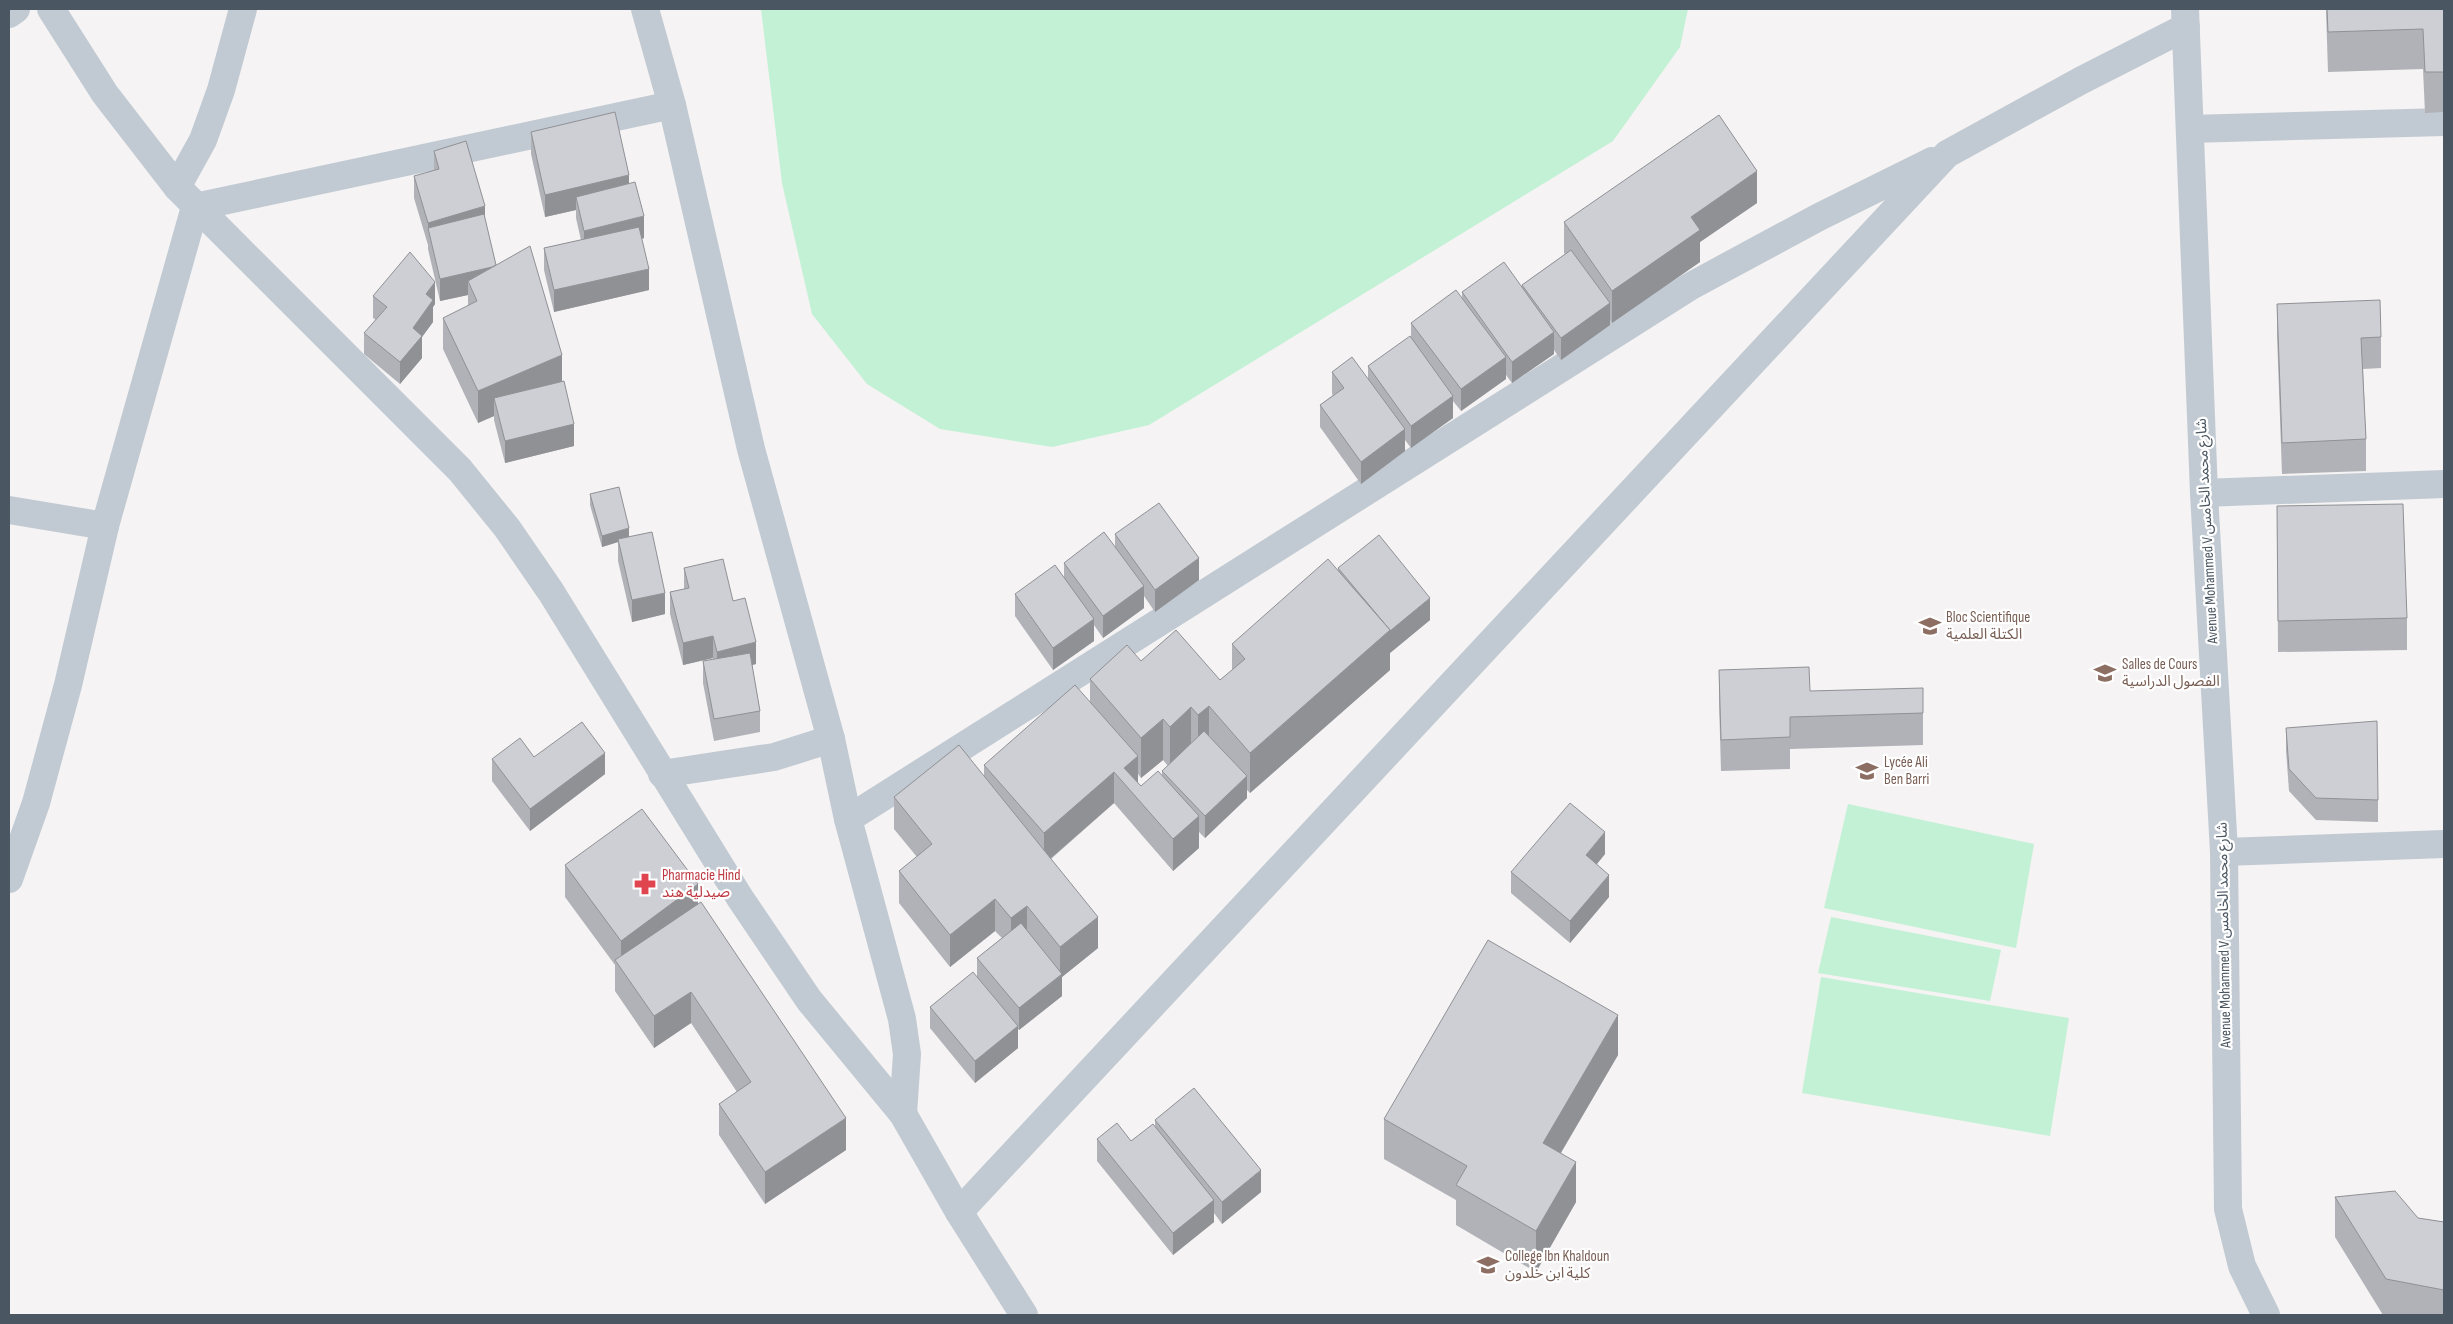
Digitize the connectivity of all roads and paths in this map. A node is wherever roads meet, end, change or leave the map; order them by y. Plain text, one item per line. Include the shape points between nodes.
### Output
1 (16, 9) edge
2 (51, 9) edge
3 (243, 9) edge
4 (645, 9) edge
5 (9, 14) edge
6 (2186, 18) edge
7 (672, 105) junction
8 (2444, 122) edge
9 (2190, 129) junction
10 (1947, 154) junction
11 (177, 187) junction
12 (195, 207) junction
13 (2444, 484) edge
14 (2204, 493) junction
15 (9, 510) edge
16 (105, 526) junction
17 (831, 740) junction
18 (662, 774) junction
19 (848, 819) junction
20 (2444, 844) edge
21 (2224, 852) junction
22 (9, 879) edge
23 (903, 1114) junction
24 (959, 1212) junction
25 (1024, 1315) edge
26 (2266, 1315) edge

1 - 5 street
2 - 11 street via 105,94
3 - 11 street via 218,98 202,140
4 - 7 street
6 - 9 street, Avenue Mohammed V شارع محمد الخامس
6 - 10 street
7 - 12 street
7 - 17 street via 751,449
8 - 9 street
9 - 14 street, Avenue Mohammed V شارع محمد الخامس
10 - 19 street via 1819,217 1691,286
10 - 24 street
11 - 12 street
12 - 16 street
12 - 18 street via 466,477 552,592
13 - 14 street
14 - 21 street, Avenue Mohammed V شارع محمد الخامس
15 - 16 street
16 - 22 street via 68,685 38,794
17 - 18 street via 774,757
17 - 19 street
18 - 23 street via 809,1000
19 - 23 street via 902,1018 907,1054
20 - 21 street
21 - 26 street, Avenue Mohammed V شارع محمد الخامس via 2228,1209 2242,1266
23 - 24 street
24 - 25 street

